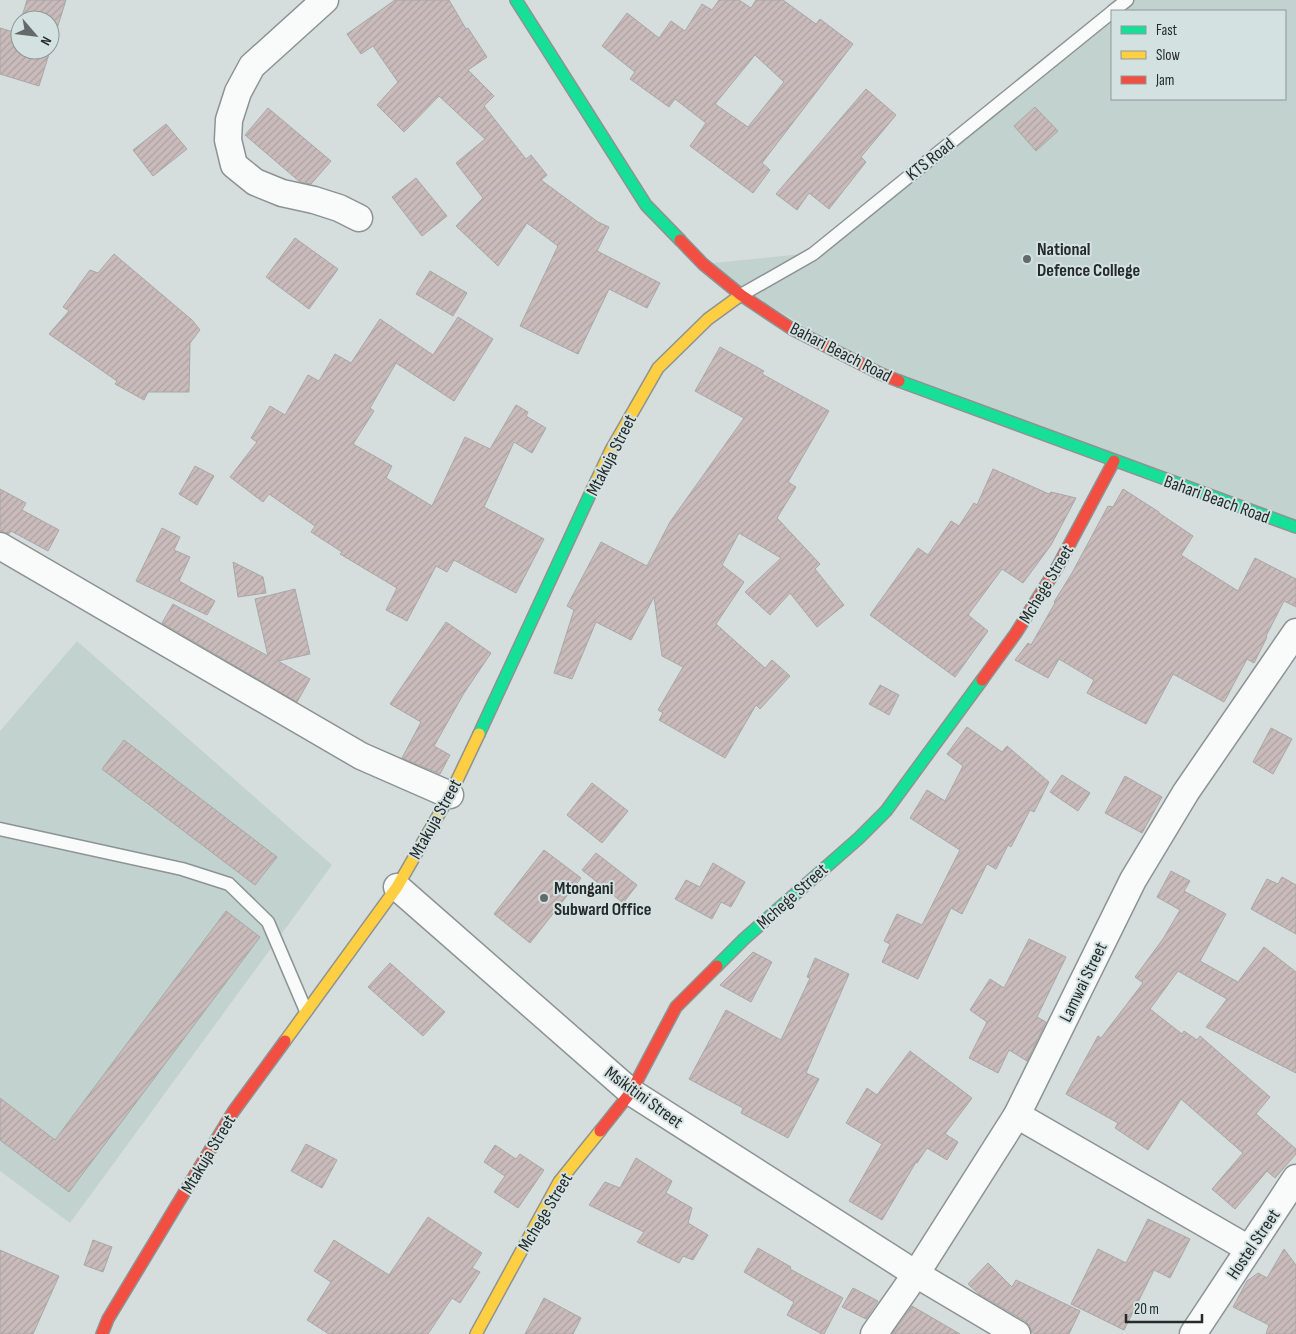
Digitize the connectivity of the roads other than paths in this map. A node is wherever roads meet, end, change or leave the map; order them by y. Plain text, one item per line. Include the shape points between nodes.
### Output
1 (325, 0) edge
2 (516, 0) edge
3 (1127, 0) edge
4 (1115, 10) edge
5 (1111, 14) edge
6 (359, 218) dead end
7 (741, 295) junction
8 (1114, 461) junction
9 (1296, 527) edge
10 (0, 546) edge
11 (1296, 632) edge
12 (450, 795) junction
13 (0, 829) edge
14 (397, 887) junction
15 (306, 1011) junction
16 (631, 1092) junction
17 (1017, 1115) junction
18 (1296, 1178) edge
19 (1249, 1249) junction
20 (916, 1274) junction
21 (102, 1334) edge
22 (476, 1334) edge
23 (874, 1334) edge
24 (1017, 1334) edge
25 (1193, 1334) edge

1 - 6 street via 252,66 238,92 229,120 228,140 234,165 255,182 338,208
2 - 7 street, Bahari Beach Road via 646,205 702,264
3 - 4 lane, KTS Road
5 - 7 lane, KTS Road via 813,254
7 - 8 street, Bahari Beach Road via 792,329 881,374
7 - 12 street, Mtakuja Street via 708,320 658,368 611,450
8 - 9 street, Bahari Beach Road
8 - 16 street, Mchege Street via 1058,566 1016,633 886,811 744,939 676,1007
10 - 12 street via 362,756
11 - 17 street, Lamwai Street via 1186,792 1133,880
12 - 14 street, Mtakuja Street
13 - 15 lane via 182,869 229,884 268,922
14 - 15 street, Mtakuja Street
14 - 16 street, Msikitini Street
15 - 21 street, Mtakuja Street via 233,1112
16 - 20 street, Msikitini Street
16 - 22 street, Mchege Street via 559,1182
17 - 19 street
17 - 20 street, Lamwai Street
18 - 19 street, Hostel Street
19 - 25 street, Hostel Street
20 - 23 street, Lamwai Street
20 - 24 street, Msikitini Street

